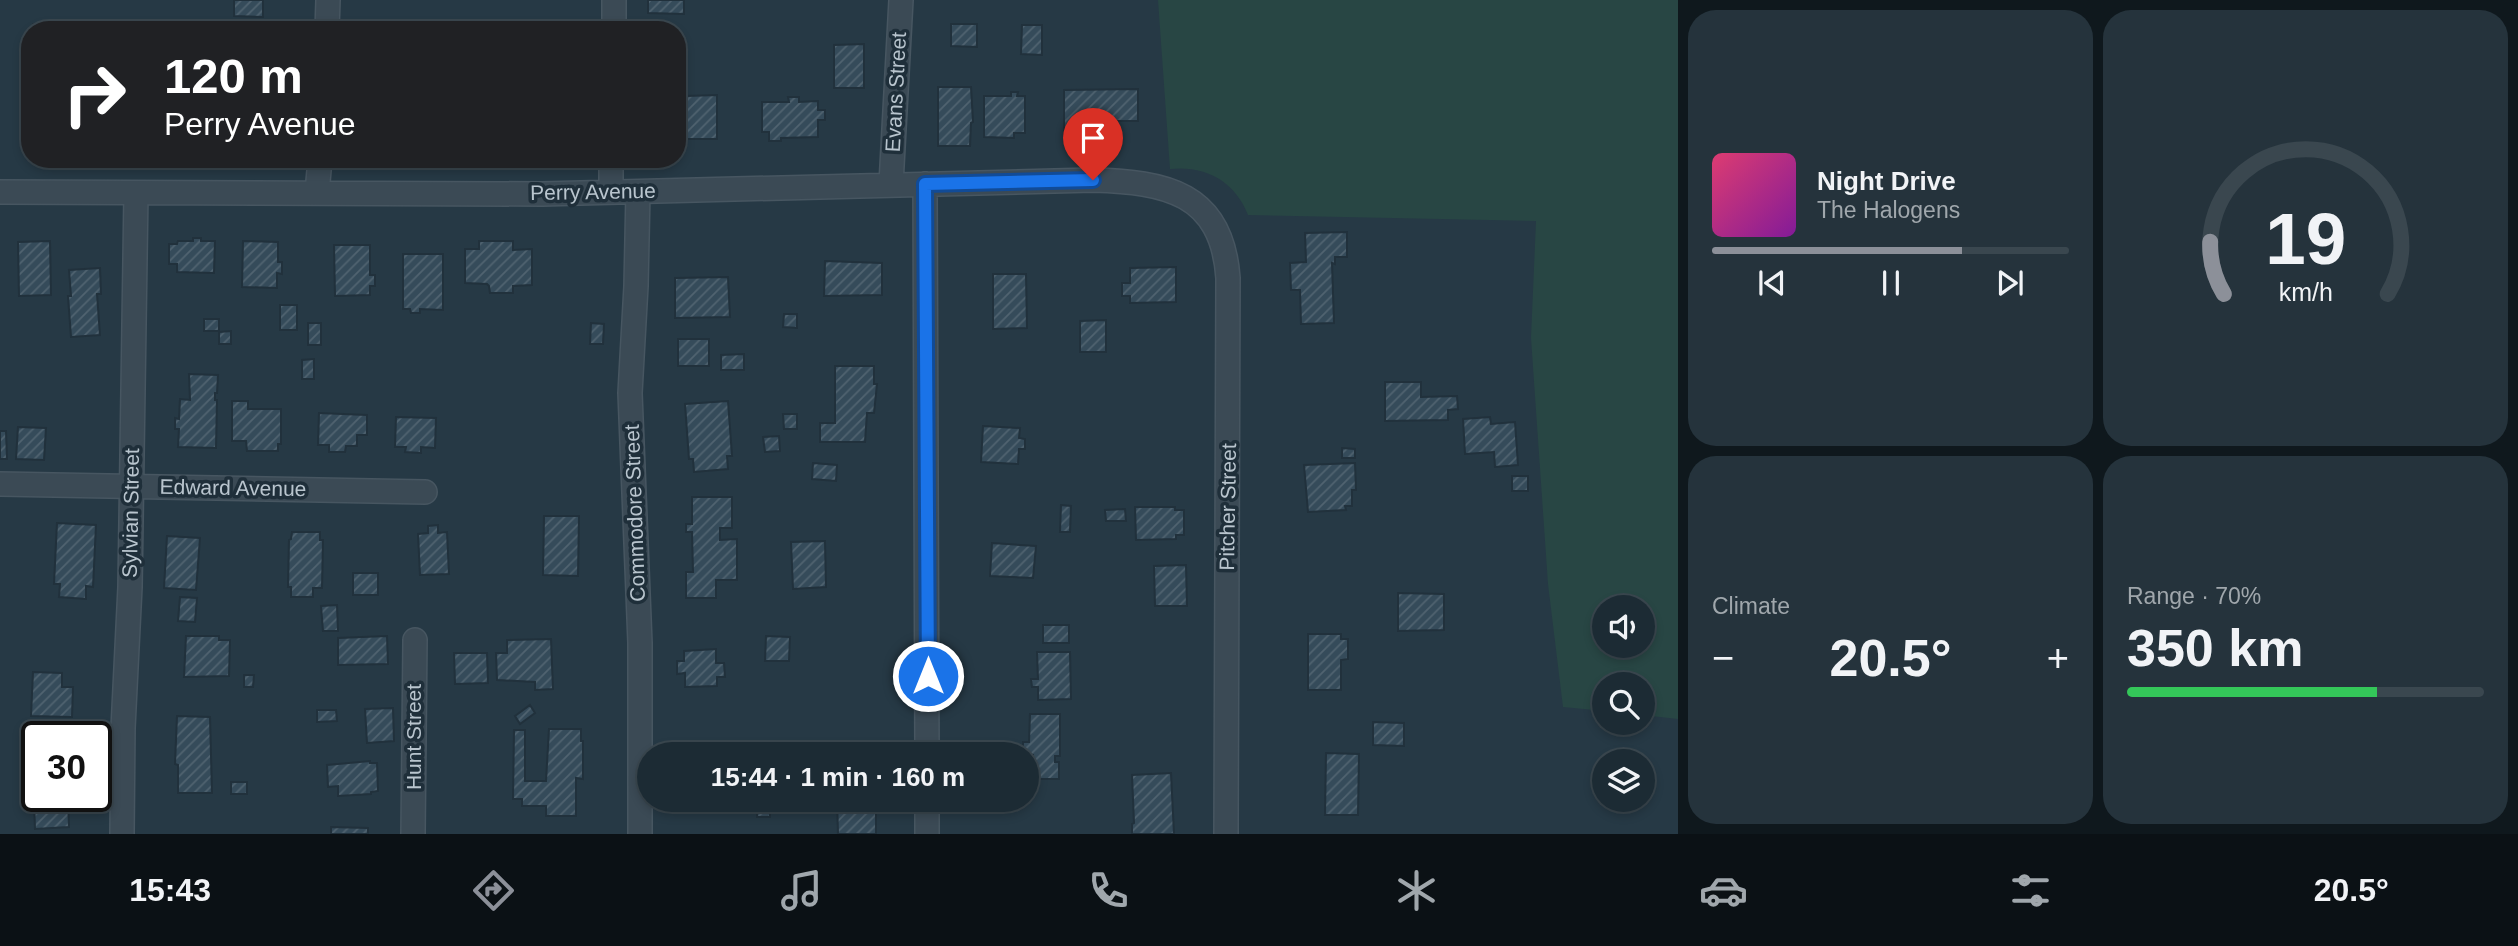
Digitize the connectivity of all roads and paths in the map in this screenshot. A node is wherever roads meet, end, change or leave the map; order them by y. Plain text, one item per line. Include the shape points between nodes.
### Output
1 (328, 0) edge
2 (614, 0) edge
3 (901, 0) edge
4 (327, 21) edge
5 (614, 21) edge
6 (319, 168) edge
7 (611, 168) edge
8 (891, 184) junction
9 (925, 184) junction
10 (638, 191) junction
11 (0, 192) edge
12 (136, 192) junction
13 (611, 192) junction
14 (317, 193) junction
15 (1184, 195) joint
16 (0, 484) edge
17 (132, 486) junction
18 (425, 492) dead end
19 (415, 640) dead end
20 (928, 742) edge
21 (927, 812) edge
22 (122, 834) edge
23 (413, 834) edge
24 (640, 834) edge
25 (927, 834) edge
26 (1226, 834) edge

1 - 4 street
2 - 5 street
3 - 8 street, Evans Street
6 - 14 street
7 - 13 street
8 - 9 street, Perry Avenue
8 - 10 street, Perry Avenue
9 - 15 street, Perry Avenue via 1121,181
9 - 20 street
10 - 13 street, Perry Avenue
10 - 24 street, Commodore Street via 630,393 640,643
11 - 12 street, Perry Avenue
12 - 14 street, Perry Avenue
12 - 17 street, Sylvian Street
13 - 14 street, Perry Avenue
15 - 26 street, Pitcher Street via 1217,231 1226,253 1228,278
16 - 17 street, Edward Avenue
17 - 18 street, Edward Avenue
17 - 22 street, Sylvian Street
19 - 23 street, Hunt Street
21 - 25 street

